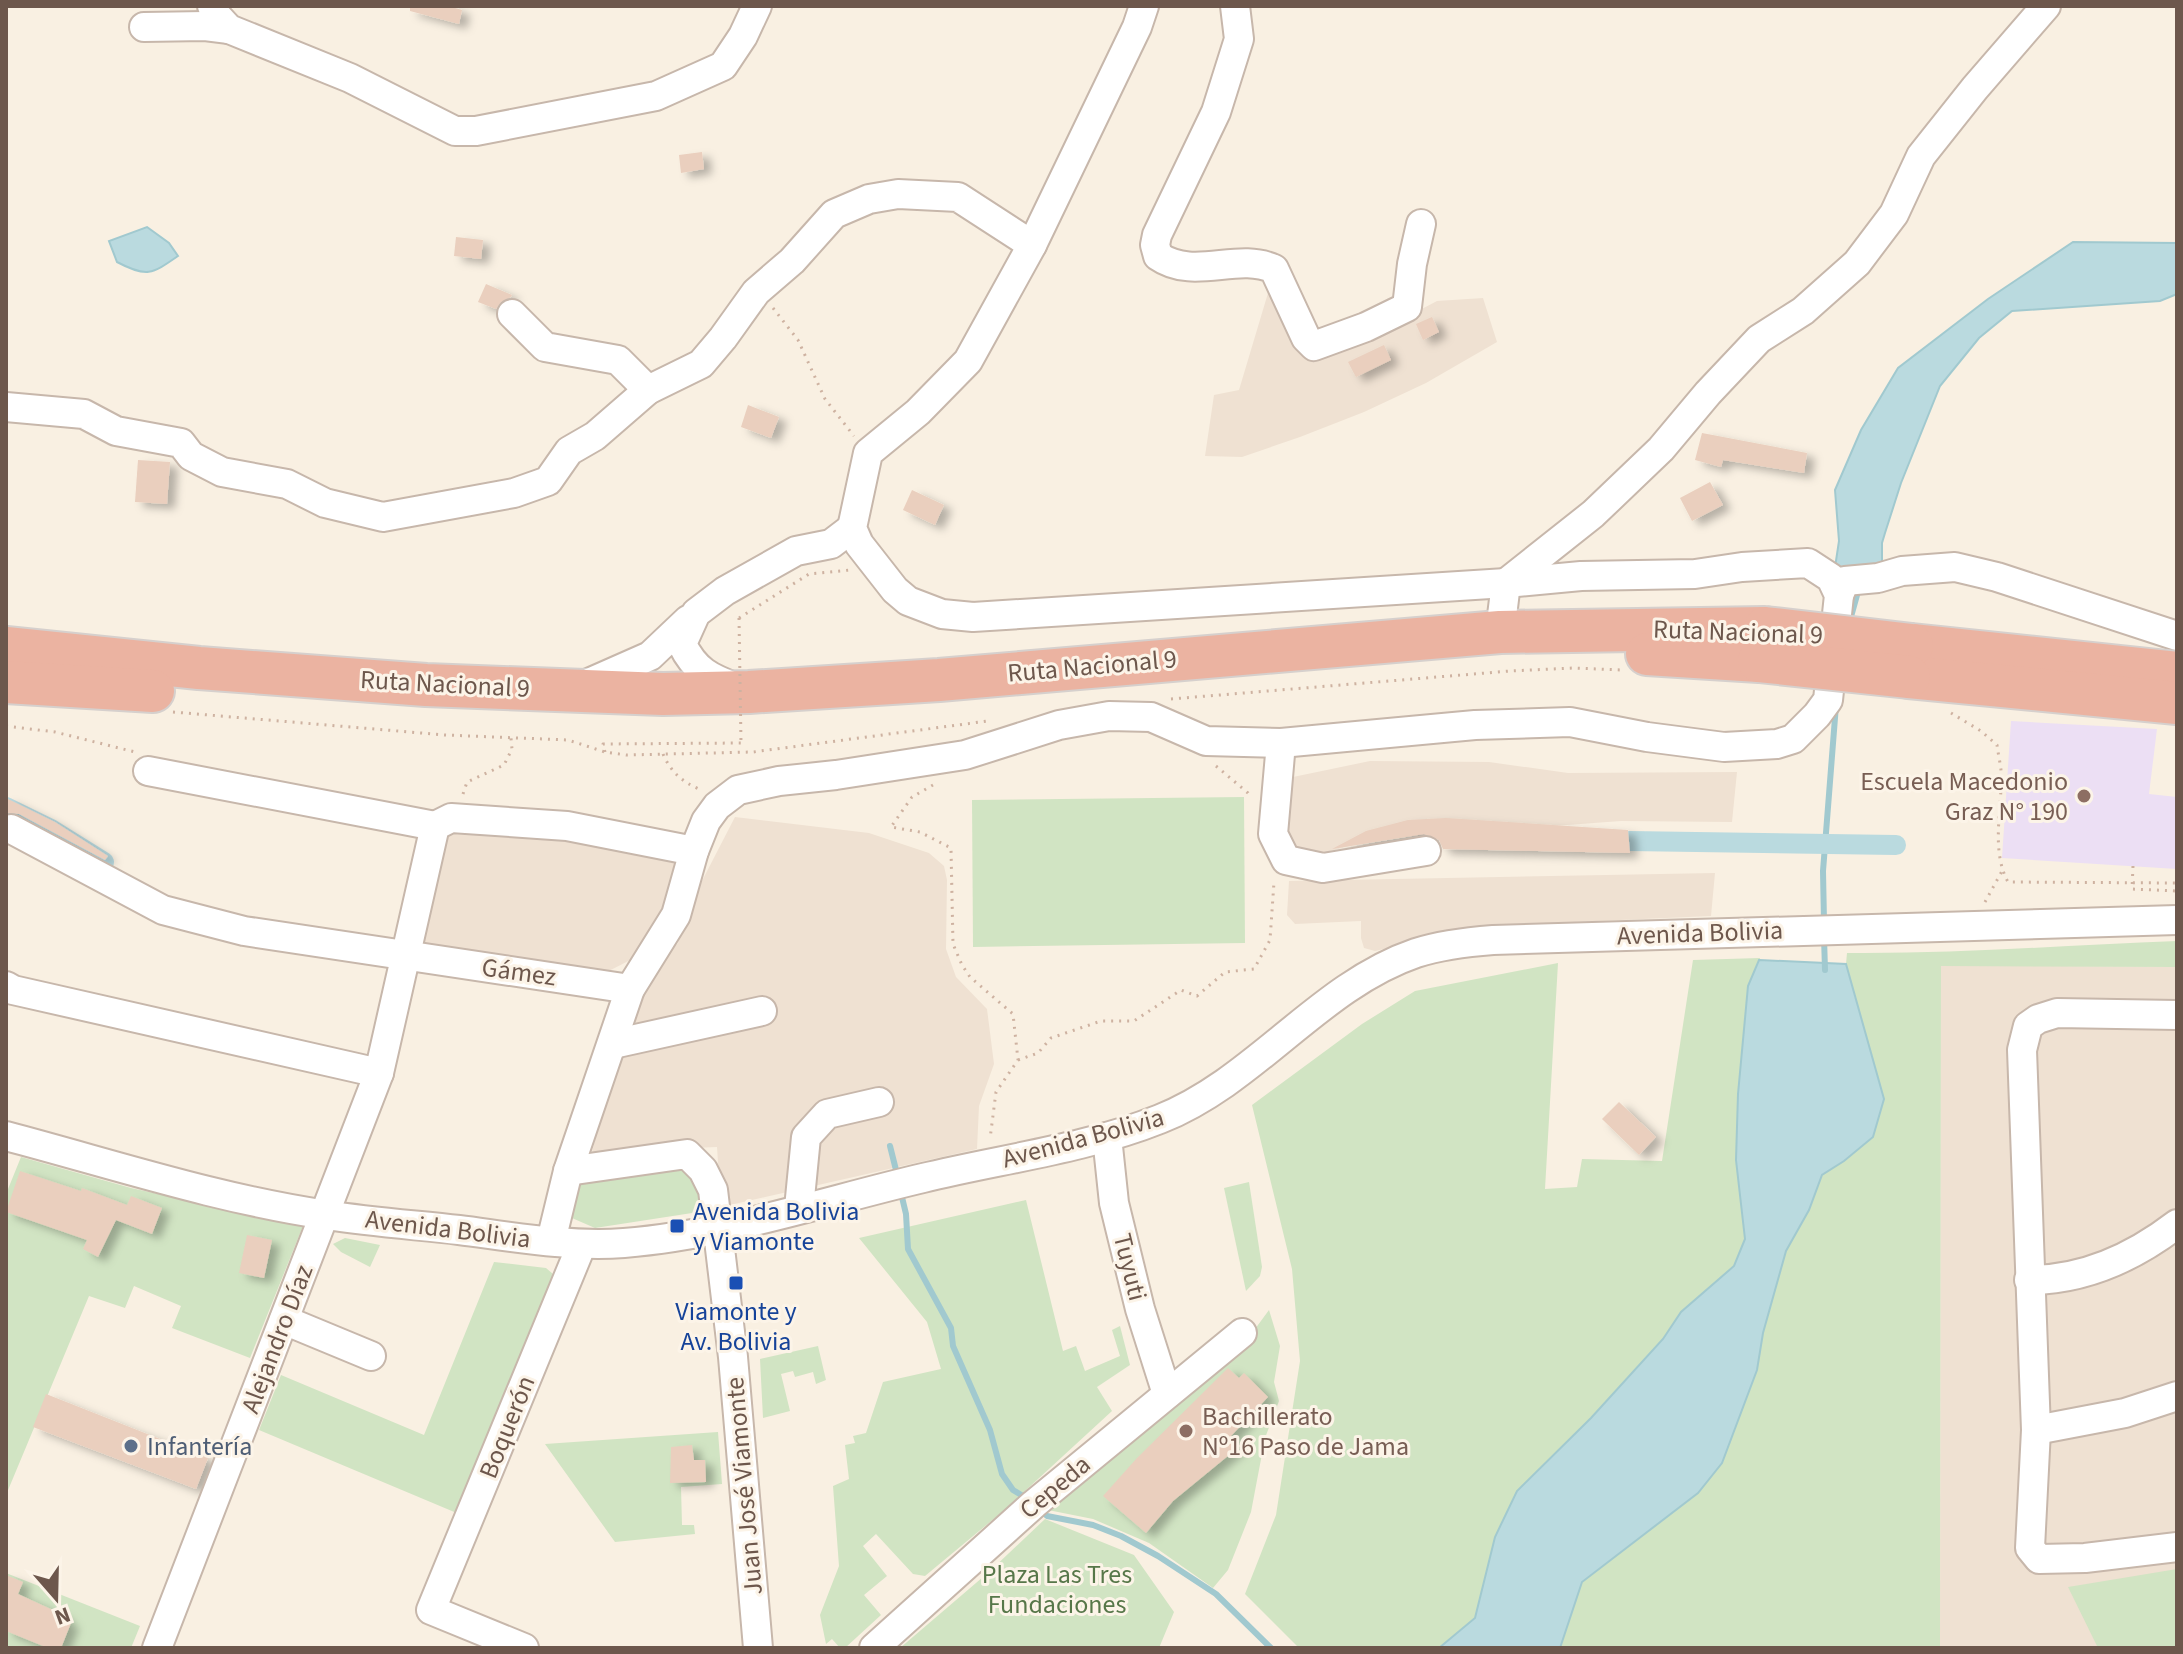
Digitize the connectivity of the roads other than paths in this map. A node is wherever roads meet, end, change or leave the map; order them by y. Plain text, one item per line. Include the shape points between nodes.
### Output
1 (212, 6) edge
2 (757, 6) edge
3 (1144, 6) edge
4 (1235, 6) edge
5 (2046, 6) edge
6 (144, 27) dead end
7 (229, 29) junction
8 (1421, 224) dead end
9 (1032, 245) junction
10 (512, 314) dead end
11 (648, 390) junction
12 (6, 407) edge
13 (852, 528) junction
14 (1506, 583) junction
15 (1839, 595) junction
16 (696, 613) junction
17 (1500, 632) junction
18 (2177, 636) edge
19 (1762, 644) junction
20 (6, 648) edge
21 (1910, 661) junction
22 (2177, 673) edge
23 (6, 682) edge
24 (574, 690) junction
25 (749, 692) junction
26 (2177, 703) edge
27 (1281, 743) junction
28 (143, 762) road end
29 (435, 826) junction
30 (11, 829) dead end
31 (694, 851) junction
32 (1426, 851) dead end
33 (2177, 920) edge
34 (408, 956) junction
35 (6, 986) edge
36 (630, 989) junction
37 (762, 1011) dead end
38 (2177, 1015) edge
39 (613, 1044) junction
40 (379, 1073) junction
41 (879, 1102) dead end
42 (6, 1136) edge
43 (1107, 1137) junction
44 (568, 1171) junction
45 (799, 1208) junction
46 (325, 1215) junction
47 (2177, 1224) edge
48 (719, 1228) junction
49 (551, 1241) junction
50 (582, 1244) junction
51 (2029, 1280) junction
52 (284, 1320) junction
53 (1242, 1333) dead end
54 (371, 1356) dead end
55 (1167, 1394) junction
56 (2177, 1396) edge
57 (2036, 1430) junction
58 (2177, 1547) edge
59 (157, 1648) edge
60 (524, 1648) edge
61 (758, 1648) edge
62 (874, 1648) edge

1 - 7 street
2 - 7 street via 723,66 656,96 476,131 455,131 350,78
3 - 9 street
4 - 8 street via 1239,39 1216,112 1157,235 1158,256 1183,267 1261,263 1274,269 1314,346 1407,307
5 - 14 street via 1921,156 1894,214 1857,263 1803,311 1759,339 1661,449 1593,514
6 - 7 street
9 - 11 street via 958,197 898,194 869,199 834,214 756,292 701,364
9 - 13 street via 968,361 868,453
10 - 11 street via 545,347 618,360
11 - 12 street via 595,436 569,451 548,481 514,493 383,517 325,503 287,484 222,472 191,456 181,443 116,431 84,414
13 - 14 street via 876,568 908,601 942,614 973,617
13 - 16 street via 831,544 774,562
14 - 15 street via 1808,563 1831,578
14 - 17 street
15 - 18 street via 1845,581 1955,567
15 - 27 street via 1828,700 1793,739 1777,744 1724,747 1570,722
16 - 24 street via 650,656
16 - 25 street via 682,644 690,662 713,679
17 - 19 highway, Ruta Nacional 9
17 - 25 highway, Ruta Nacional 9
19 - 21 highway, Ruta Nacional 9, bridge
19 - 23 highway, Ruta Nacional 9 via 1304,666 768,719 523,717
20 - 24 highway, Ruta Nacional 9 via 245,672
21 - 22 highway, Ruta Nacional 9
21 - 26 highway, Ruta Nacional 9
24 - 25 highway, Ruta Nacional 9
27 - 31 street via 1206,741 1151,717 1109,716 1059,725 965,755 738,790 706,821
27 - 32 street via 1273,834 1286,860 1323,868
28 - 29 street
29 - 31 street via 451,818 567,826
29 - 34 street, Alejandro Díaz
30 - 34 street, Gámez via 163,910 244,931
31 - 36 street via 676,915
33 - 43 street, Avenida Bolivia via 1454,943 1386,967 1322,1007 1197,1102
34 - 36 street, Gámez
34 - 40 street, Alejandro Díaz
35 - 40 street
36 - 39 street
37 - 39 street
38 - 51 street via 2057,1013 2028,1026 2022,1050
39 - 44 street
40 - 46 street, Alejandro Díaz
41 - 45 street via 827,1114 806,1137
42 - 46 street, Avenida Bolivia via 224,1195
43 - 45 street, Avenida Bolivia
43 - 55 street, Tuyuti via 1114,1203
44 - 48 street, Juan José Viamonte via 687,1154 713,1190
44 - 49 street
45 - 48 street, Avenida Bolivia
46 - 49 street, Avenida Bolivia
46 - 52 street, Alejandro Díaz
47 - 51 street via 2111,1263 2055,1280
48 - 50 street, Avenida Bolivia via 652,1241
48 - 61 street, Juan José Viamonte
49 - 50 street, Avenida Bolivia
50 - 60 street, Boquerón via 431,1610
51 - 57 street
52 - 54 street
52 - 59 street, Alejandro Díaz
53 - 55 street, Cepeda
55 - 62 street, Cepeda via 1034,1504
56 - 57 street via 2125,1413
57 - 58 street via 2030,1548 2039,1559

